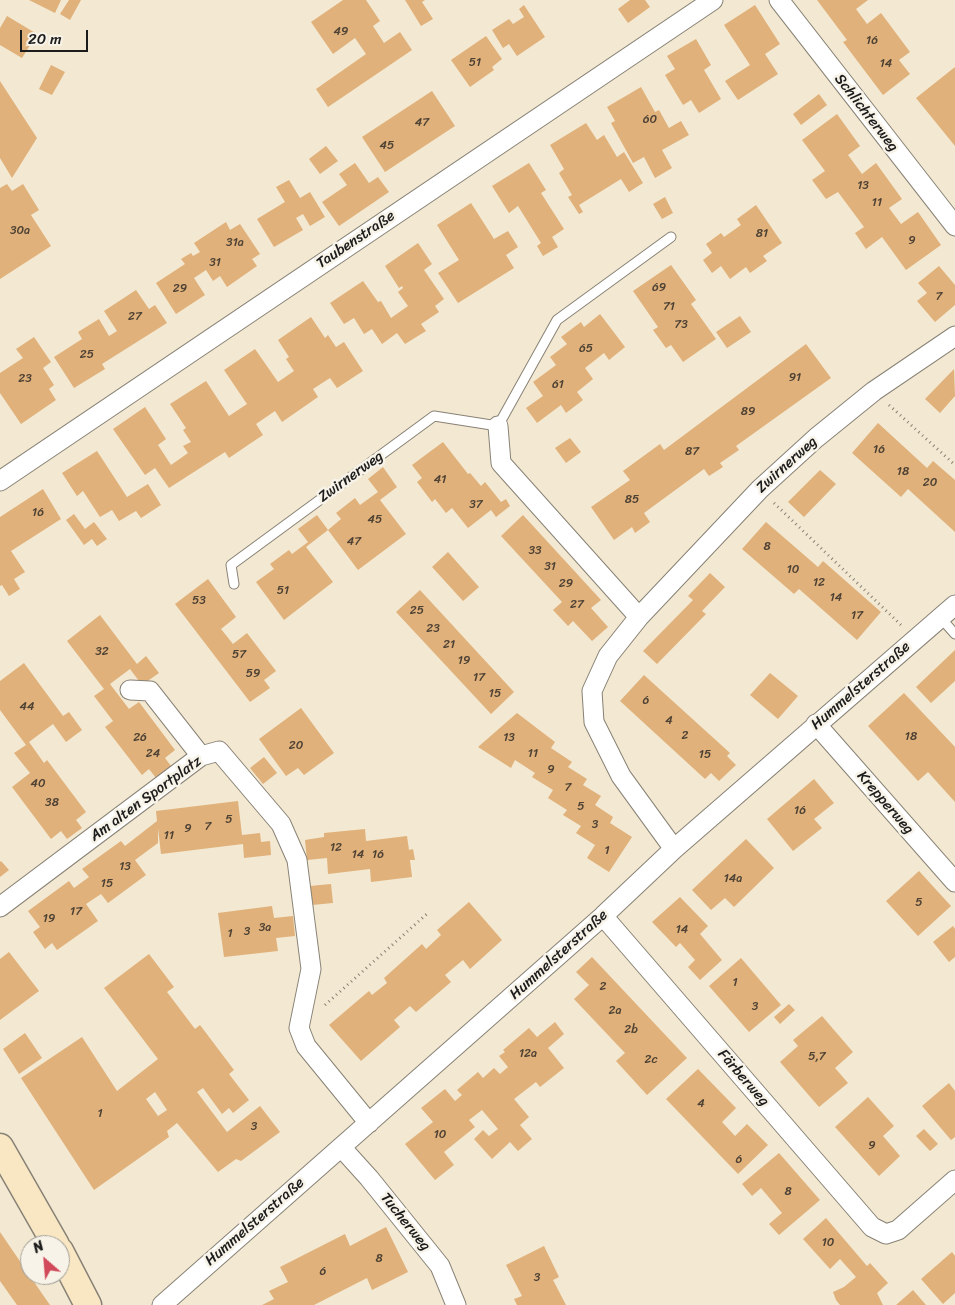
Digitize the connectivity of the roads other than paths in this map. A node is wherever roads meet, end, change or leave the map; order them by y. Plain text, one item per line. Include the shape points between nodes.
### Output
1 (713, 0) edge
2 (779, 0) edge
3 (955, 226) edge
4 (671, 237) dead end
5 (955, 336) edge
6 (498, 426) junction
7 (0, 481) edge
8 (234, 584) dead end
9 (955, 604) edge
10 (639, 617) junction
11 (940, 617) junction
12 (955, 634) edge
13 (130, 690) dead end
14 (816, 724) junction
15 (201, 756) junction
16 (674, 849) junction
17 (955, 882) edge
18 (0, 907) edge
19 (603, 916) junction
20 (369, 1123) junction
21 (0, 1147) edge
22 (341, 1147) junction
23 (955, 1180) edge
24 (50, 1235) edge
25 (70, 1270) edge
26 (88, 1305) edge
27 (162, 1305) edge
28 (456, 1305) edge

1 - 7 street, Taubenstraße
2 - 3 street, Schlichterweg
4 - 6 lane via 557,320
5 - 10 street, Zwirnerweg via 874,391 816,438 760,490
6 - 8 lane, Zwirnerweg via 434,416 231,565
6 - 10 street via 501,463
9 - 11 street, Hummelsterstraße
10 - 16 street, Zwirnerweg via 608,656 592,691 594,722 621,776
11 - 12 lane
11 - 14 street, Hummelsterstraße
13 - 15 street via 150,691
14 - 16 street, Hummelsterstraße
14 - 17 street, Krepperweg
15 - 18 street, Am alten Sportplatz
15 - 20 street, Am alten Sportplatz via 219,751 281,824 297,860 311,969 299,1028 306,1046
16 - 19 street, Hummelsterstraße
19 - 20 street, Hummelsterstraße
19 - 23 street, Färberweg via 872,1227 886,1234 898,1230
20 - 22 street, Hummelsterstraße
21 - 24 main road
22 - 27 street, Hummelsterstraße
22 - 28 street, Tucherweg via 440,1266
25 - 26 main road

